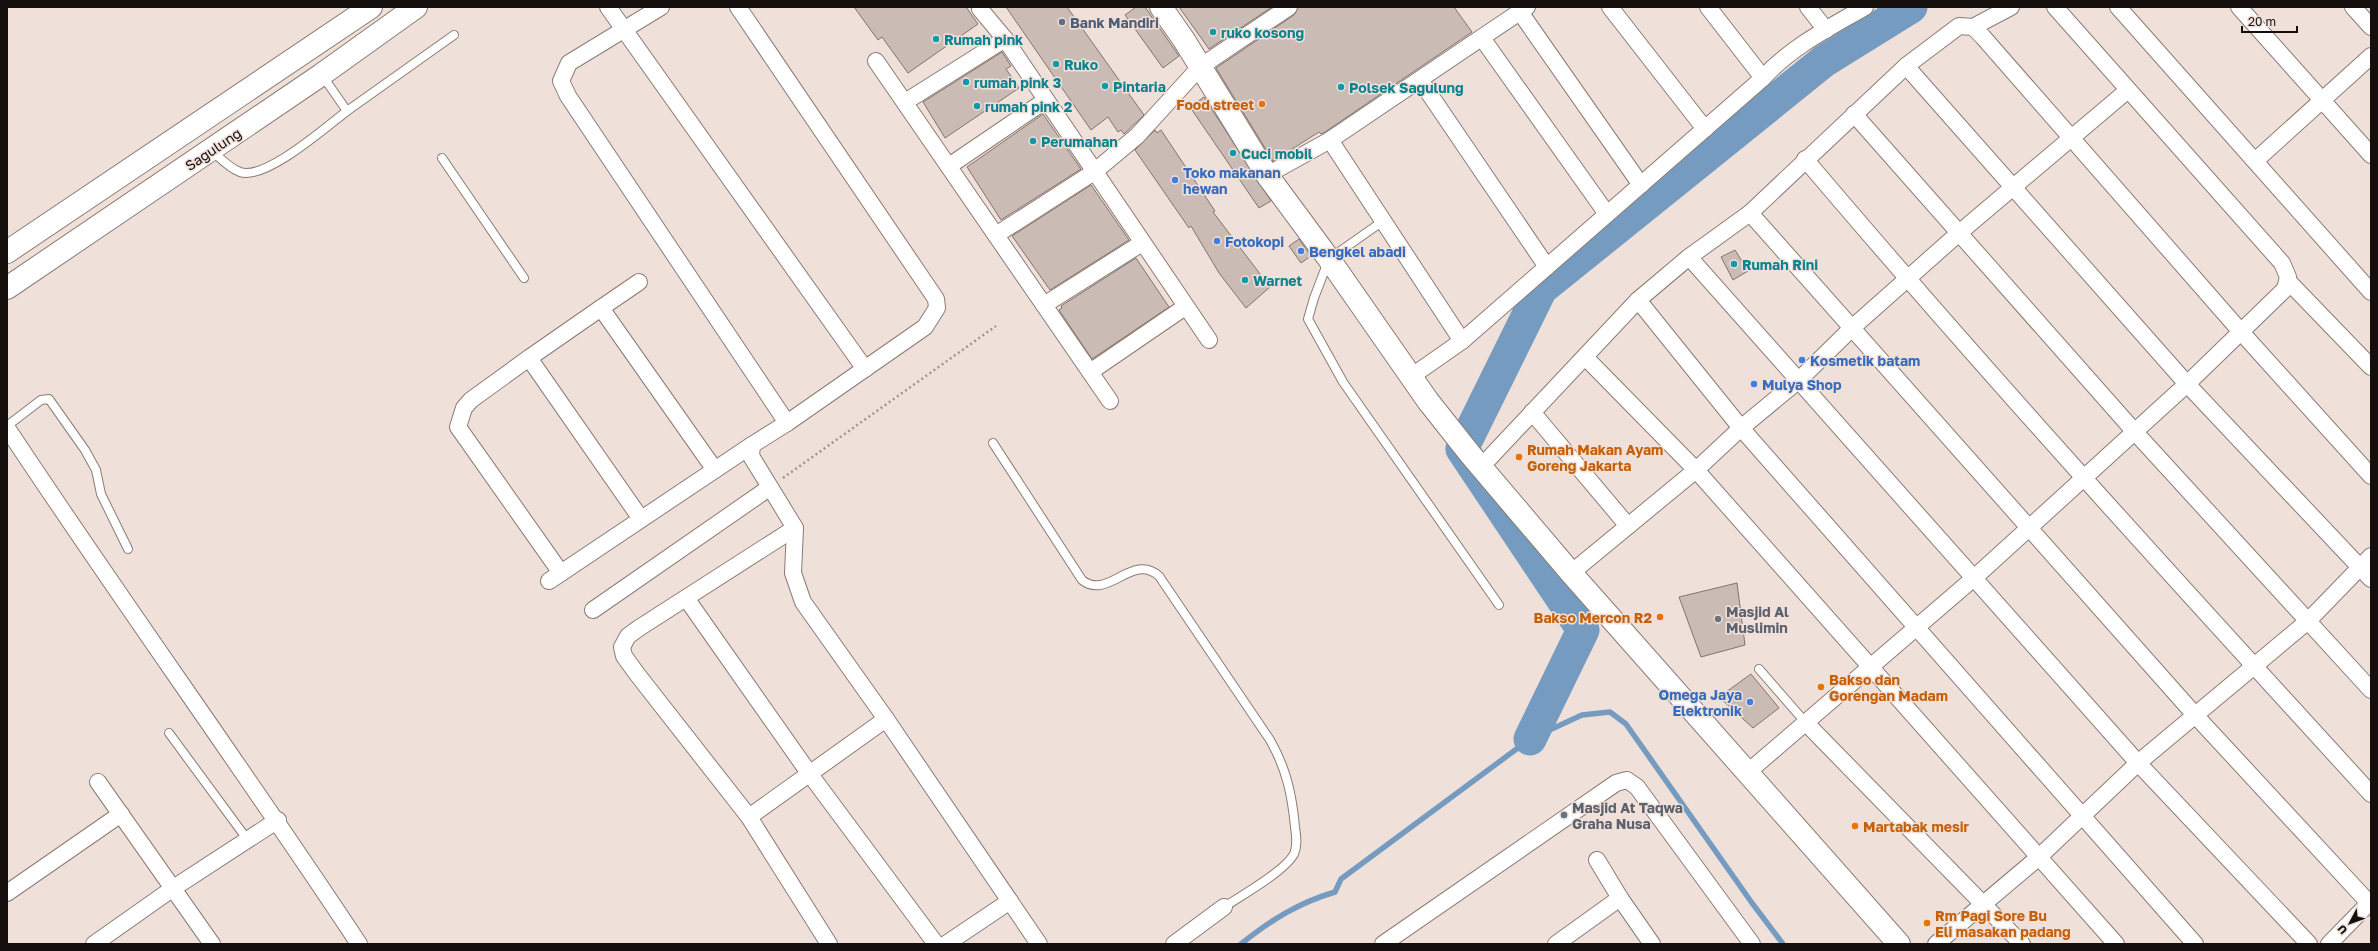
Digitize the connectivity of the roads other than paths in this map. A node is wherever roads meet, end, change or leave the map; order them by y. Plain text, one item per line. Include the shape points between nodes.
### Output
1 (371, 7) edge
2 (416, 7) edge
3 (608, 7) edge
4 (661, 7) edge
5 (738, 7) edge
6 (1161, 7) edge
7 (1289, 7) edge
8 (1610, 7) edge
9 (1708, 7) edge
10 (1808, 7) edge
11 (1865, 7) edge
12 (2011, 7) edge
13 (2055, 7) edge
14 (2118, 7) edge
15 (2239, 7) edge
16 (2354, 7) edge
17 (980, 9) dead end
18 (1523, 10) edge
19 (1973, 27) junction
20 (2371, 27) edge
21 (625, 30) junction
22 (1826, 30) junction
23 (454, 35) dead end
24 (1482, 38) junction
25 (1005, 39) junction
26 (2371, 56) edge
27 (876, 61) dead end
28 (1906, 66) junction
29 (1200, 67) junction
30 (321, 75) junction
31 (1763, 78) junction
32 (1420, 80) junction
33 (2128, 90) junction
34 (1046, 100) junction
35 (2323, 100) junction
36 (905, 102) junction
37 (347, 111) junction
38 (1854, 114) junction
39 (1705, 129) junction
40 (2071, 139) junction
41 (1330, 140) junction
42 (210, 150) junction
43 (2371, 155) edge
44 (442, 158) dead end
45 (1805, 159) junction
46 (2255, 161) junction
47 (948, 166) junction
48 (1094, 172) junction
49 (1267, 175) junction
50 (1641, 185) junction
51 (2015, 187) junction
52 (1750, 213) junction
53 (1607, 214) junction
54 (1384, 221) junction
55 (1959, 233) junction
56 (996, 235) junction
57 (1142, 243) junction
58 (7, 252) edge
59 (1690, 257) junction
60 (1329, 259) junction
61 (1547, 267) junction
62 (524, 278) dead end
63 (1908, 280) junction
64 (2288, 281) junction
65 (640, 282) dead end
66 (7, 288) edge
67 (2371, 292) edge
68 (1638, 300) junction
69 (1044, 305) junction
70 (1185, 307) junction
71 (601, 308) junction
72 (1854, 328) junction
73 (2242, 333) junction
74 (1209, 340) dead end
75 (1462, 341) junction
76 (1585, 356) junction
77 (529, 358) junction
78 (2371, 367) edge
79 (865, 369) junction
80 (1090, 372) junction
81 (1412, 376) junction
82 (1799, 380) junction
83 (2187, 384) junction
84 (1110, 401) dead end
85 (1532, 412) junction
86 (787, 423) junction
87 (7, 427) edge
88 (1741, 428) junction
89 (2134, 431) junction
90 (993, 443) dead end
91 (752, 445) junction
92 (1475, 461) junction
93 (715, 470) junction
94 (1696, 470) junction
95 (2371, 476) edge
96 (2083, 477) junction
97 (770, 488) junction
98 (641, 520) junction
99 (1628, 526) junction
100 (795, 528) junction
101 (2029, 528) junction
102 (128, 549) dead end
103 (2365, 562) edge
104 (1571, 572) junction
105 (1974, 578) junction
106 (2371, 580) edge
107 (686, 598) junction
108 (1499, 605) dead end
109 (593, 610) dead end
110 (2308, 621) junction
111 (1917, 628) junction
112 (2253, 665) junction
113 (1871, 667) junction
114 (1759, 669) dead end
115 (2371, 690) edge
116 (2195, 715) junction
117 (886, 718) junction
118 (1806, 723) junction
119 (169, 733) dead end
120 (2138, 763) junction
121 (1748, 772) junction
122 (809, 773) junction
123 (98, 782) dead end
124 (2371, 794) edge
125 (121, 814) junction
126 (2083, 816) junction
127 (749, 817) junction
128 (278, 820) junction
129 (247, 839) junction
130 (2039, 857) junction
131 (1597, 860) dead end
132 (172, 888) junction
133 (7, 893) edge
134 (1620, 898) junction
135 (1010, 901) junction
136 (2370, 902) edge
137 (1984, 903) junction
138 (1224, 907) joint
139 (1403, 938) edge
140 (94, 944) edge
141 (212, 944) edge
142 (359, 944) edge
143 (830, 944) edge
144 (936, 944) edge
145 (946, 944) edge
146 (1039, 944) edge
147 (1174, 944) edge
148 (1383, 944) edge
149 (1556, 944) edge
150 (1652, 944) edge
151 (1752, 944) edge
152 (1899, 944) edge
153 (1936, 944) edge
154 (2022, 944) edge
155 (2116, 944) edge
156 (2195, 944) edge
157 (2309, 944) edge
158 (2329, 944) edge

1 - 58 street
2 - 30 street, Sagulung
3 - 21 street
4 - 21 street
5 - 79 street via 936,299 937,308 925,327
6 - 29 street
7 - 29 street
8 - 39 street
9 - 31 street
10 - 22 street
11 - 22 street
12 - 19 street
13 - 33 street
14 - 46 street
15 - 35 street
16 - 20 street
17 - 25 street
18 - 24 street
18 - 50 street
19 - 28 street via 1959,26
19 - 40 street
21 - 79 street
21 - 86 street via 569,63 561,81 568,96
22 - 31 street via 1778,62
23 - 37 lane
24 - 32 street
24 - 53 street
25 - 34 street
25 - 36 street
26 - 35 street
27 - 36 street
28 - 38 street
28 - 51 street
29 - 48 street via 1136,136
29 - 49 street
30 - 37 lane
30 - 42 street, Sagulung
31 - 39 street
32 - 41 street
32 - 61 street
33 - 40 street
33 - 64 street via 2272,252 2287,272
34 - 47 street
34 - 48 street
35 - 43 street
35 - 46 street
36 - 47 street
37 - 42 lane via 276,164 254,174 231,167
38 - 45 street
38 - 55 street
39 - 50 street
40 - 51 street
40 - 73 street
41 - 49 street
41 - 54 street
42 - 66 street, Sagulung
44 - 62 lane
45 - 52 street
45 - 63 street
46 - 67 street
47 - 56 street
48 - 56 street
48 - 57 street
49 - 60 street
50 - 53 street
51 - 55 street
51 - 83 street
52 - 59 street
52 - 72 street
53 - 61 street
54 - 60 lane
54 - 75 street
55 - 63 street
55 - 89 street
56 - 69 street
57 - 69 street
57 - 70 street
59 - 68 street
59 - 82 street
60 - 81 street
60 - 108 lane via 1308,319 1343,382
61 - 75 street
63 - 72 street
63 - 96 street
64 - 73 street via 2285,290
64 - 78 street
65 - 71 street
68 - 76 street
68 - 88 street
69 - 80 street
70 - 74 street
70 - 80 street
71 - 77 street
71 - 93 street
72 - 82 street
72 - 101 street
73 - 83 street
73 - 95 street
75 - 81 street
76 - 85 street
76 - 94 street
77 - 98 street
77 - 98 street via 472,400 464,408 458,427 555,577
79 - 86 street
80 - 84 street
81 - 92 street via 1428,401
82 - 88 street
82 - 105 street
83 - 89 street
83 - 103 street
85 - 92 street
85 - 99 street
86 - 91 street
87 - 102 lane via 41,400 49,399 92,464 101,494
87 - 128 street via 69,522
88 - 94 street
88 - 111 street
89 - 96 street
89 - 110 street
90 - 138 lane via 1082,580 1088,585 1098,586 1139,568 1151,569 1158,576 1281,759 1292,795 1296,844 1294,854 1281,868
91 - 93 street
91 - 97 street via 753,463
92 - 104 street
93 - 98 street
94 - 99 street
94 - 113 street
96 - 101 street
96 - 112 street
97 - 100 street
97 - 109 street
99 - 104 street
100 - 107 street
100 - 117 street via 793,573 803,602
101 - 105 street
101 - 116 street
103 - 106 street
103 - 110 street
104 - 121 street
105 - 111 street
105 - 120 street
107 - 122 street
107 - 127 street via 628,636 622,651 637,674
110 - 112 street
110 - 115 street
111 - 113 street
111 - 126 street
112 - 116 street
112 - 124 street
113 - 118 street
113 - 130 street
114 - 118 lane
116 - 120 street
116 - 136 street
117 - 122 street
117 - 135 street
118 - 121 street
118 - 137 street
119 - 129 lane
120 - 126 street
120 - 157 street
121 - 152 street
122 - 127 street
122 - 144 street
123 - 125 street
125 - 132 street
125 - 133 street
126 - 130 street
126 - 156 street
127 - 143 street
128 - 129 street
128 - 142 street
129 - 132 street
130 - 137 street
130 - 155 street
131 - 134 street
132 - 140 street
132 - 141 street
134 - 149 street
134 - 150 street
135 - 145 street
135 - 146 street
136 - 158 street
137 - 153 street
137 - 154 street
138 - 147 street
139 - 148 street
139 - 151 street via 1616,783 1627,780 1637,787

